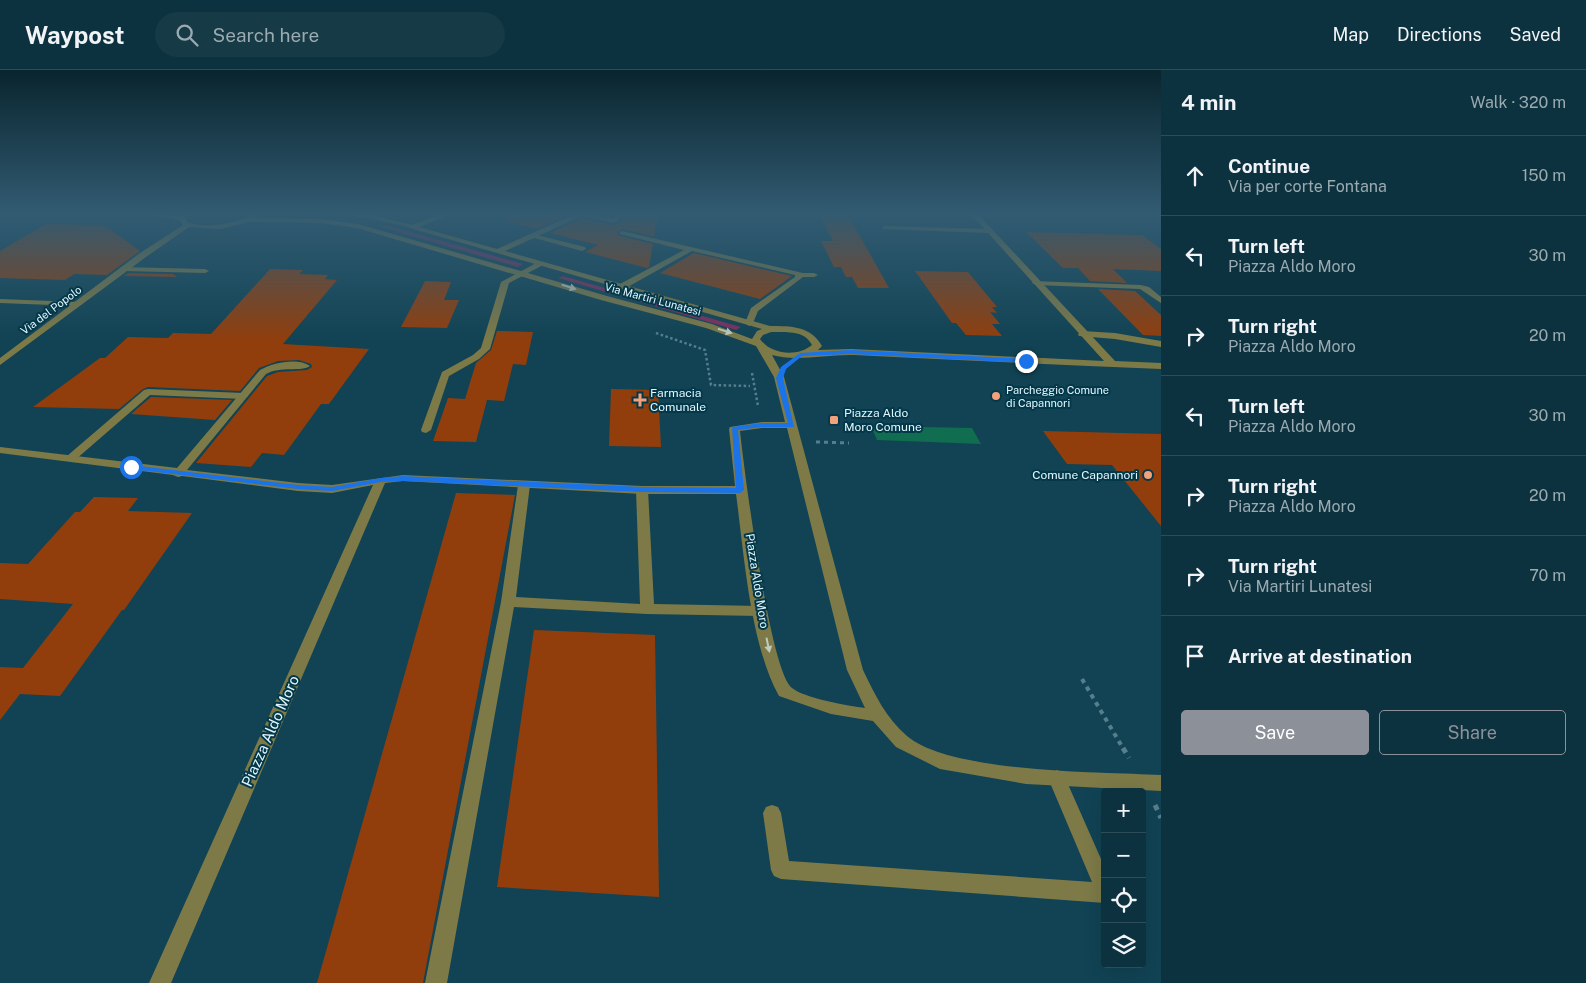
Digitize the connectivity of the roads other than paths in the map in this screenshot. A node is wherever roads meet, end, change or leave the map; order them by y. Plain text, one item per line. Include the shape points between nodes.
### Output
1 (143, 256) edge
2 (462, 256) edge
3 (510, 256) edge
4 (679, 256) edge
5 (731, 256) edge
6 (1011, 256) edge
7 (540, 264) junction
8 (124, 269) junction
9 (205, 271) dead end
10 (523, 273) junction
11 (800, 275) junction
12 (814, 275) dead end
13 (1036, 283) junction
14 (621, 287) junction
15 (0, 301) edge
16 (1161, 301) edge
17 (78, 304) junction
18 (749, 323) junction
19 (770, 329) junction
20 (1082, 334) junction
21 (813, 338) junction
22 (1161, 344) edge
23 (760, 346) junction
24 (878, 353) junction
25 (804, 354) junction
26 (0, 362) edge
27 (1112, 364) junction
28 (305, 366) dead end
29 (1161, 366) edge
30 (784, 370) junction
31 (243, 396) junction
32 (792, 425) junction
33 (426, 430) dead end
34 (0, 450) edge
35 (71, 458) junction
36 (178, 474) junction
37 (381, 480) junction
38 (524, 485) junction
39 (642, 490) junction
40 (740, 490) junction
41 (508, 602) junction
42 (647, 609) junction
43 (760, 611) junction
44 (877, 715) junction
45 (1057, 778) junction
46 (1161, 783) edge
47 (772, 813) dead end
48 (1101, 882) edge
49 (1101, 892) edge
50 (160, 983) edge
51 (436, 983) edge

1 - 8 street, Via del Popolo
2 - 10 street, Via Martiri Lunatesi
3 - 7 street, Via Martiri Lunatesi
4 - 14 street
5 - 11 street
6 - 13 street
7 - 10 street
7 - 14 street, Via Martiri Lunatesi
8 - 9 street
8 - 17 street, Via del Popolo
10 -> 23 street, Via Martiri Lunatesi via 709,326
10 - 33 street via 505,282 485,349 445,374
11 - 12 street
11 - 18 street via 754,310
13 - 16 street via 1141,287
13 - 20 street
14 - 18 street, Via Martiri Lunatesi
15 - 17 street
17 - 26 street, Via del Popolo
18 - 19 street, Via Martiri Lunatesi
19 - 21 street, Via Martiri Lunatesi via 795,330
19 - 23 street via 758,335 756,339
20 - 22 street
20 - 27 street
21 - 24 street, Via Martiri Lunatesi
21 - 25 street via 817,346
23 - 25 street, Via Martiri Lunatesi via 781,354
23 - 30 street
24 - 25 street, Via Martiri Lunatesi
24 - 27 street, Via Martiri Lunatesi
25 - 30 street
27 - 29 street, Via Martiri Lunatesi
28 - 31 street via 269,368
30 - 32 street
31 - 35 street via 148,392
31 - 36 street
32 - 40 street, Piazza Aldo Moro via 734,429
32 - 44 street via 854,670
34 - 35 street
35 - 36 street
36 - 37 street via 332,489
37 - 38 street via 403,478
37 - 50 street, Piazza Aldo Moro
38 - 39 street
38 - 41 street
39 - 40 street
39 - 42 street
40 - 43 street, Piazza Aldo Moro
41 - 42 street
41 - 51 street
42 - 43 street
43 -> 44 street, Piazza Aldo Moro via 774,674 784,692 853,714
44 - 45 street via 902,742 940,762
45 - 46 street
45 - 48 street
47 - 49 street via 781,870

